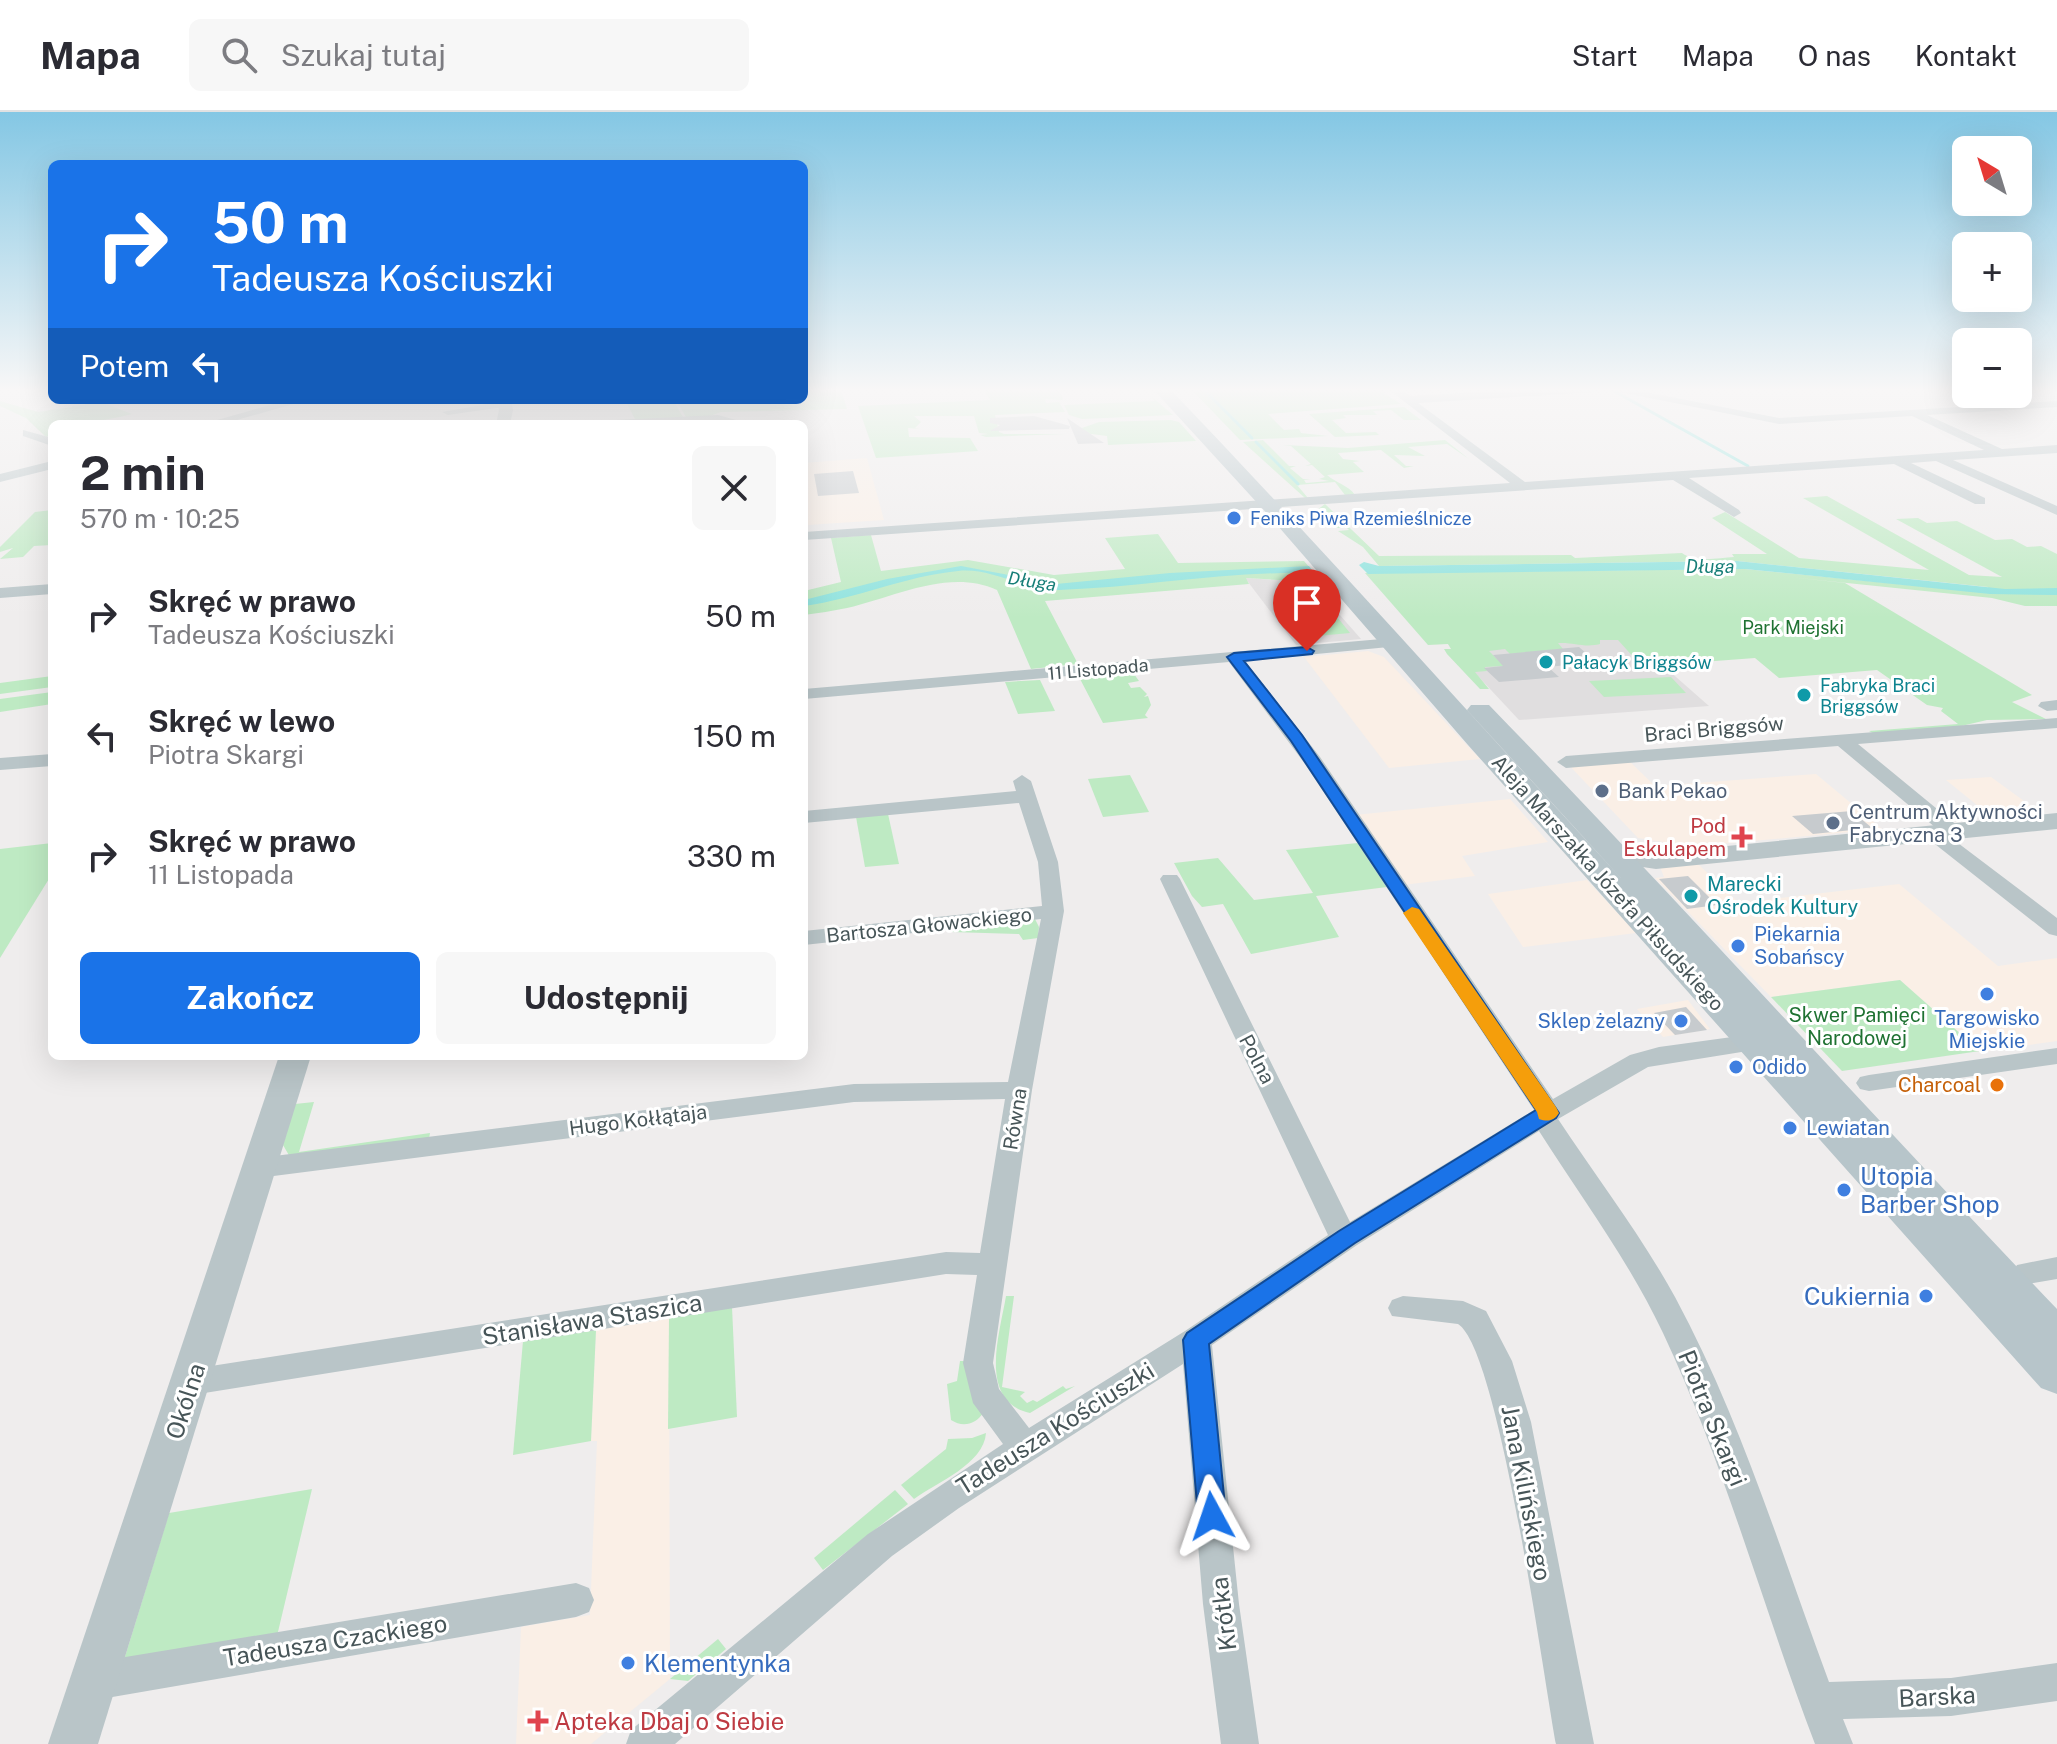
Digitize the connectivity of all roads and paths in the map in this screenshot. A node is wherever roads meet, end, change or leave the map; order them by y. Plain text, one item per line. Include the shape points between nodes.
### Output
1 (1239, 465) edge
2 (1245, 465) edge
3 (1494, 465) edge
4 (1835, 465) edge
5 (1905, 465) edge
6 (1953, 465) edge
7 (48, 466) edge
8 (1676, 476) junction
9 (0, 478) edge
10 (1522, 486) junction
11 (1980, 501) dead end
12 (1278, 503) junction
13 (2057, 511) edge
14 (1734, 513) dead end
15 (808, 536) edge
16 (1338, 569) junction
17 (48, 589) edge
18 (0, 593) edge
19 (1393, 643) junction
20 (1234, 657) junction
21 (808, 694) edge
22 (2057, 723) edge
23 (1842, 740) junction
24 (48, 760) edge
25 (1566, 762) dead end
26 (0, 764) edge
27 (808, 816) edge
28 (2057, 821) edge
29 (1942, 832) junction
30 (1603, 858) junction
31 (1170, 879) dead end
32 (1053, 911) junction
33 (2057, 929) edge
34 (808, 938) edge
35 (1754, 1042) junction
36 (2057, 1056) edge
37 (294, 1060) edge
38 (1869, 1083) dead end
39 (1019, 1090) junction
40 (1546, 1114) junction
41 (258, 1168) junction
42 (1347, 1237) junction
43 (993, 1264) junction
44 (2057, 1268) edge
45 (2027, 1273) dead end
46 (1403, 1308) dead end
47 (2057, 1338) edge
48 (1196, 1340) junction
49 (2057, 1375) edge
50 (192, 1382) junction
51 (1024, 1446) junction
52 (576, 1600) dead end
53 (95, 1681) junction
54 (2057, 1682) edge
55 (1817, 1701) junction
56 (73, 1744) edge
57 (645, 1744) edge
58 (1240, 1744) edge
59 (1575, 1744) edge
60 (1834, 1744) edge

1 - 12 main road, Aleja Marszałka Józefa Piłsudskiego
2 - 12 main road, Aleja Marszałka Józefa Piłsudskiego
3 - 10 street
4 - 8 street
5 - 11 street
6 - 13 street
7 - 9 street
8 - 10 street
8 - 14 street
10 - 12 street
12 - 15 street
12 - 16 main road, Aleja Marszałka Józefa Piłsudskiego
16 - 19 main road, Aleja Marszałka Józefa Piłsudskiego
16 - 30 main road, Aleja Marszałka Józefa Piłsudskiego
17 - 18 street
19 - 20 street, 11 Listopada
19 - 30 main road, Aleja Marszałka Józefa Piłsudskiego
20 - 21 street, 11 Listopada
20 - 40 street, Piotra Skargi via 1297,738
22 - 23 street, Braci Briggsów
23 - 25 street, Braci Briggsów
23 - 29 street
24 - 26 street
27 - 32 street, Równa via 1025,788 1048,862
28 - 29 street
29 - 30 street via 1656,861
29 - 33 street
30 - 35 main road, Aleja Marszałka Józefa Piłsudskiego
30 - 47 main road, Aleja Marszałka Józefa Piłsudskiego via 1764,1014
31 - 42 street, Polna
32 - 34 street, Bartosza Głowackiego
32 - 39 street, Równa
35 - 40 street, Tadeusza Kościuszki via 1639,1061
35 - 49 main road, Aleja Marszałka Józefa Piłsudskiego
36 - 38 street
37 - 41 street, Okólna
39 - 41 street, Hugo Kołłątaja via 854,1093
39 - 43 street, Równa
40 - 42 street, Tadeusza Kościuszki
40 - 55 street, Piotra Skargi via 1678,1333 1739,1478
41 - 50 street, Okólna
42 - 48 street, Tadeusza Kościuszki
43 - 50 street, Stanisława Staszica via 946,1263
43 - 51 street, Równa via 978,1377 984,1394
44 - 45 street
46 - 59 street, Jana Kilińskiego via 1463,1313 1475,1320 1497,1361 1515,1422
48 - 51 street, Tadeusza Kościuszki
48 - 58 street, Krótka
50 - 53 street, Okólna
51 - 57 street, Tadeusza Kościuszki via 880,1545
52 - 53 street, Tadeusza Czackiego
53 - 56 street, Okólna
54 - 55 street, Barska via 1951,1697
55 - 60 street, Piotra Skargi

